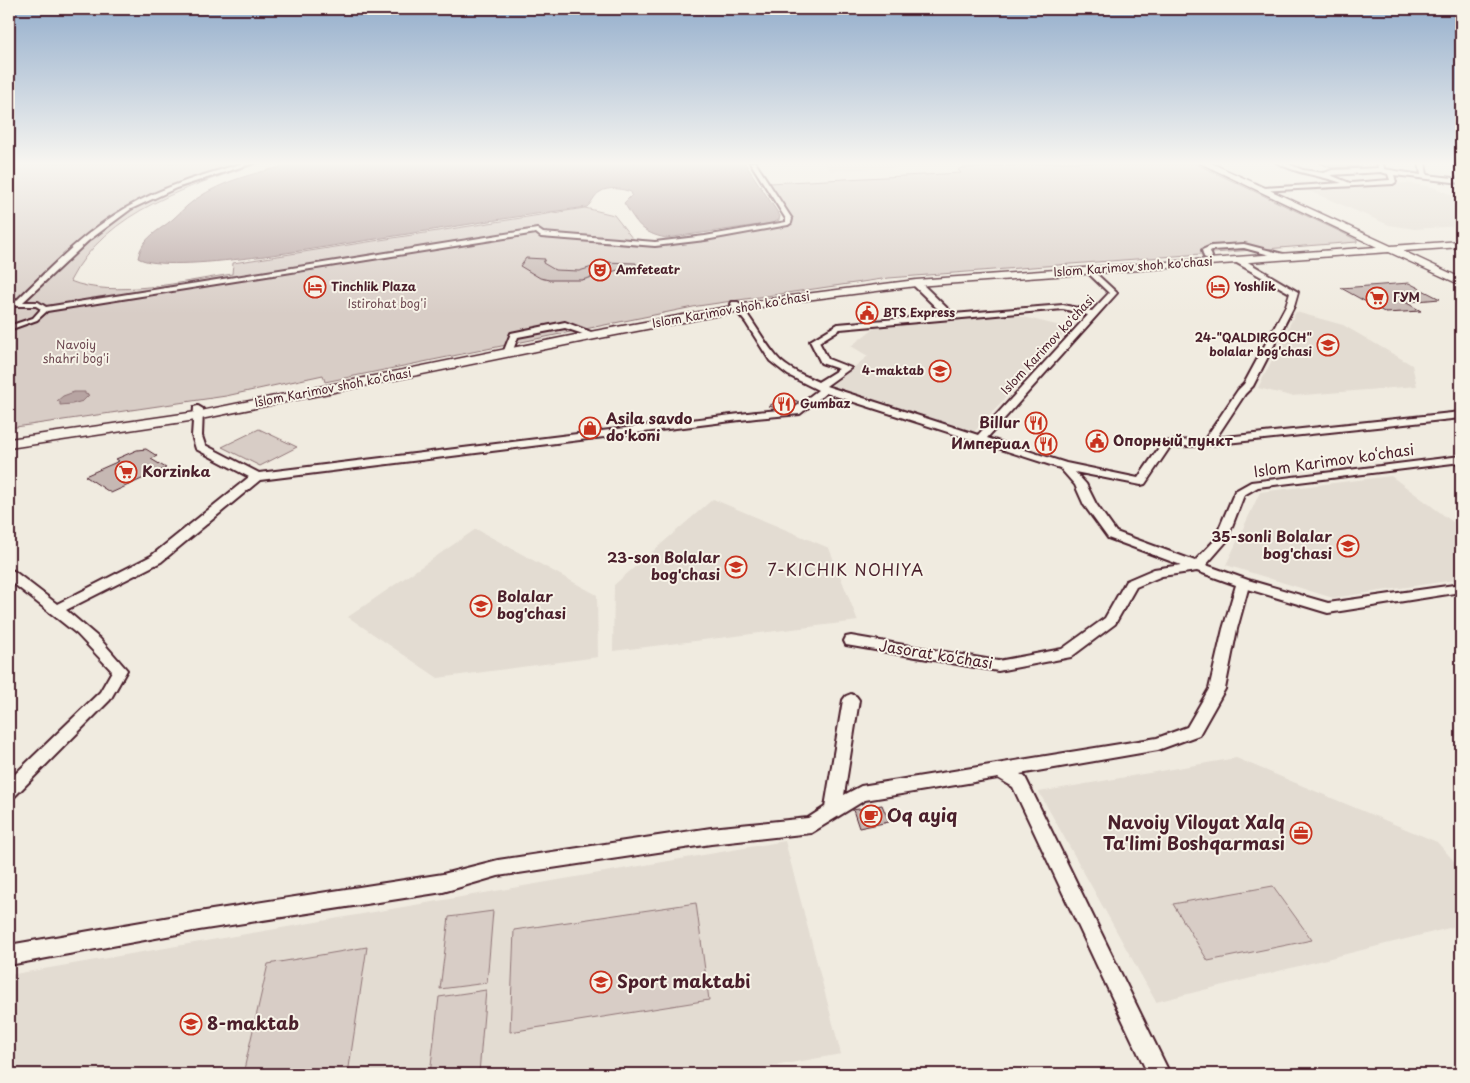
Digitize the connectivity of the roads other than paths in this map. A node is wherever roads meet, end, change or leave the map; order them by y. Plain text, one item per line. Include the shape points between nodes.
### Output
1 (123, 213) edge
2 (785, 213) edge
3 (1316, 213) edge
4 (1461, 240) edge
5 (1461, 244) edge
6 (1391, 247) junction
7 (1278, 255) junction
8 (1238, 260) junction
9 (1090, 270) junction
10 (1461, 277) edge
11 (1461, 282) edge
12 (916, 283) junction
13 (18, 303) junction
14 (9, 304) edge
15 (736, 306) junction
16 (45, 310) junction
17 (1094, 314) junction
18 (950, 316) junction
19 (9, 328) edge
20 (822, 388) junction
21 (197, 412) junction
22 (1461, 415) edge
23 (9, 437) edge
24 (980, 439) junction
25 (1208, 442) junction
26 (9, 444) edge
27 (1461, 459) edge
28 (1064, 466) junction
29 (257, 477) junction
30 (1196, 567) junction
31 (9, 574) edge
32 (1243, 583) junction
33 (1461, 588) edge
34 (56, 610) junction
35 (851, 641) dead end
36 (851, 700) dead end
37 (1000, 771) junction
38 (10, 789) edge
39 (833, 811) junction
40 (9, 955) edge
41 (1159, 1074) edge

1 - 13 street via 96,231
2 - 16 street via 788,223 687,241 655,244 541,235 537,231
3 - 6 main road
4 - 6 main road, Islom Karimov shoh ko'chasi
5 - 6 main road, Islom Karimov shoh ko'chasi
6 - 7 main road, Islom Karimov shoh ko'chasi
6 - 10 main road
6 - 11 main road
7 - 8 main road, Islom Karimov shoh ko'chasi
7 - 15 main road, Islom Karimov shoh ko'chasi via 1208,257 898,280
8 - 9 main road, Islom Karimov shoh ko'chasi
8 - 25 street via 1294,292 1290,306 1248,386
9 - 12 main road, Islom Karimov shoh ko'chasi
9 - 17 street, Islom Karimov ko'chasi via 1113,293
12 - 15 main road, Islom Karimov shoh ko'chasi
12 - 18 street
13 - 14 street
13 - 16 street via 38,304
15 - 20 street via 773,359 791,373
15 - 21 main road, Islom Karimov shoh ko'chasi
16 - 19 street via 34,319
17 - 18 street via 1063,306
17 - 24 street, Islom Karimov ko'chasi
18 - 20 street via 838,327 814,341 824,361 846,368
20 - 24 street
20 - 29 street via 796,412
21 - 23 main road, Islom Karimov shoh ko'chasi
21 - 26 main road, Islom Karimov shoh ko'chasi
21 - 29 street via 200,447
22 - 25 street, Islom Karimov ko‘chasi
24 - 28 street
25 - 28 street, Islom Karimov ko‘chasi via 1167,444 1141,482
27 - 30 street, Islom Karimov ko‘chasi via 1255,484 1239,493 1220,542
28 - 30 street via 1080,484 1090,505 1112,535
29 - 34 street via 156,559
30 - 32 street
30 - 35 street, Jasorat ko‘chasi via 1159,572 1131,584 1110,621 1066,653 998,666
31 - 34 street
32 - 33 street via 1328,608
32 - 37 street via 1217,689 1193,731 1158,744
34 - 38 street via 108,654 120,670 105,696
36 - 39 street
37 - 39 street via 861,793
37 - 41 street via 1019,782
39 - 40 street via 811,825 711,836 498,868 443,883 198,921

